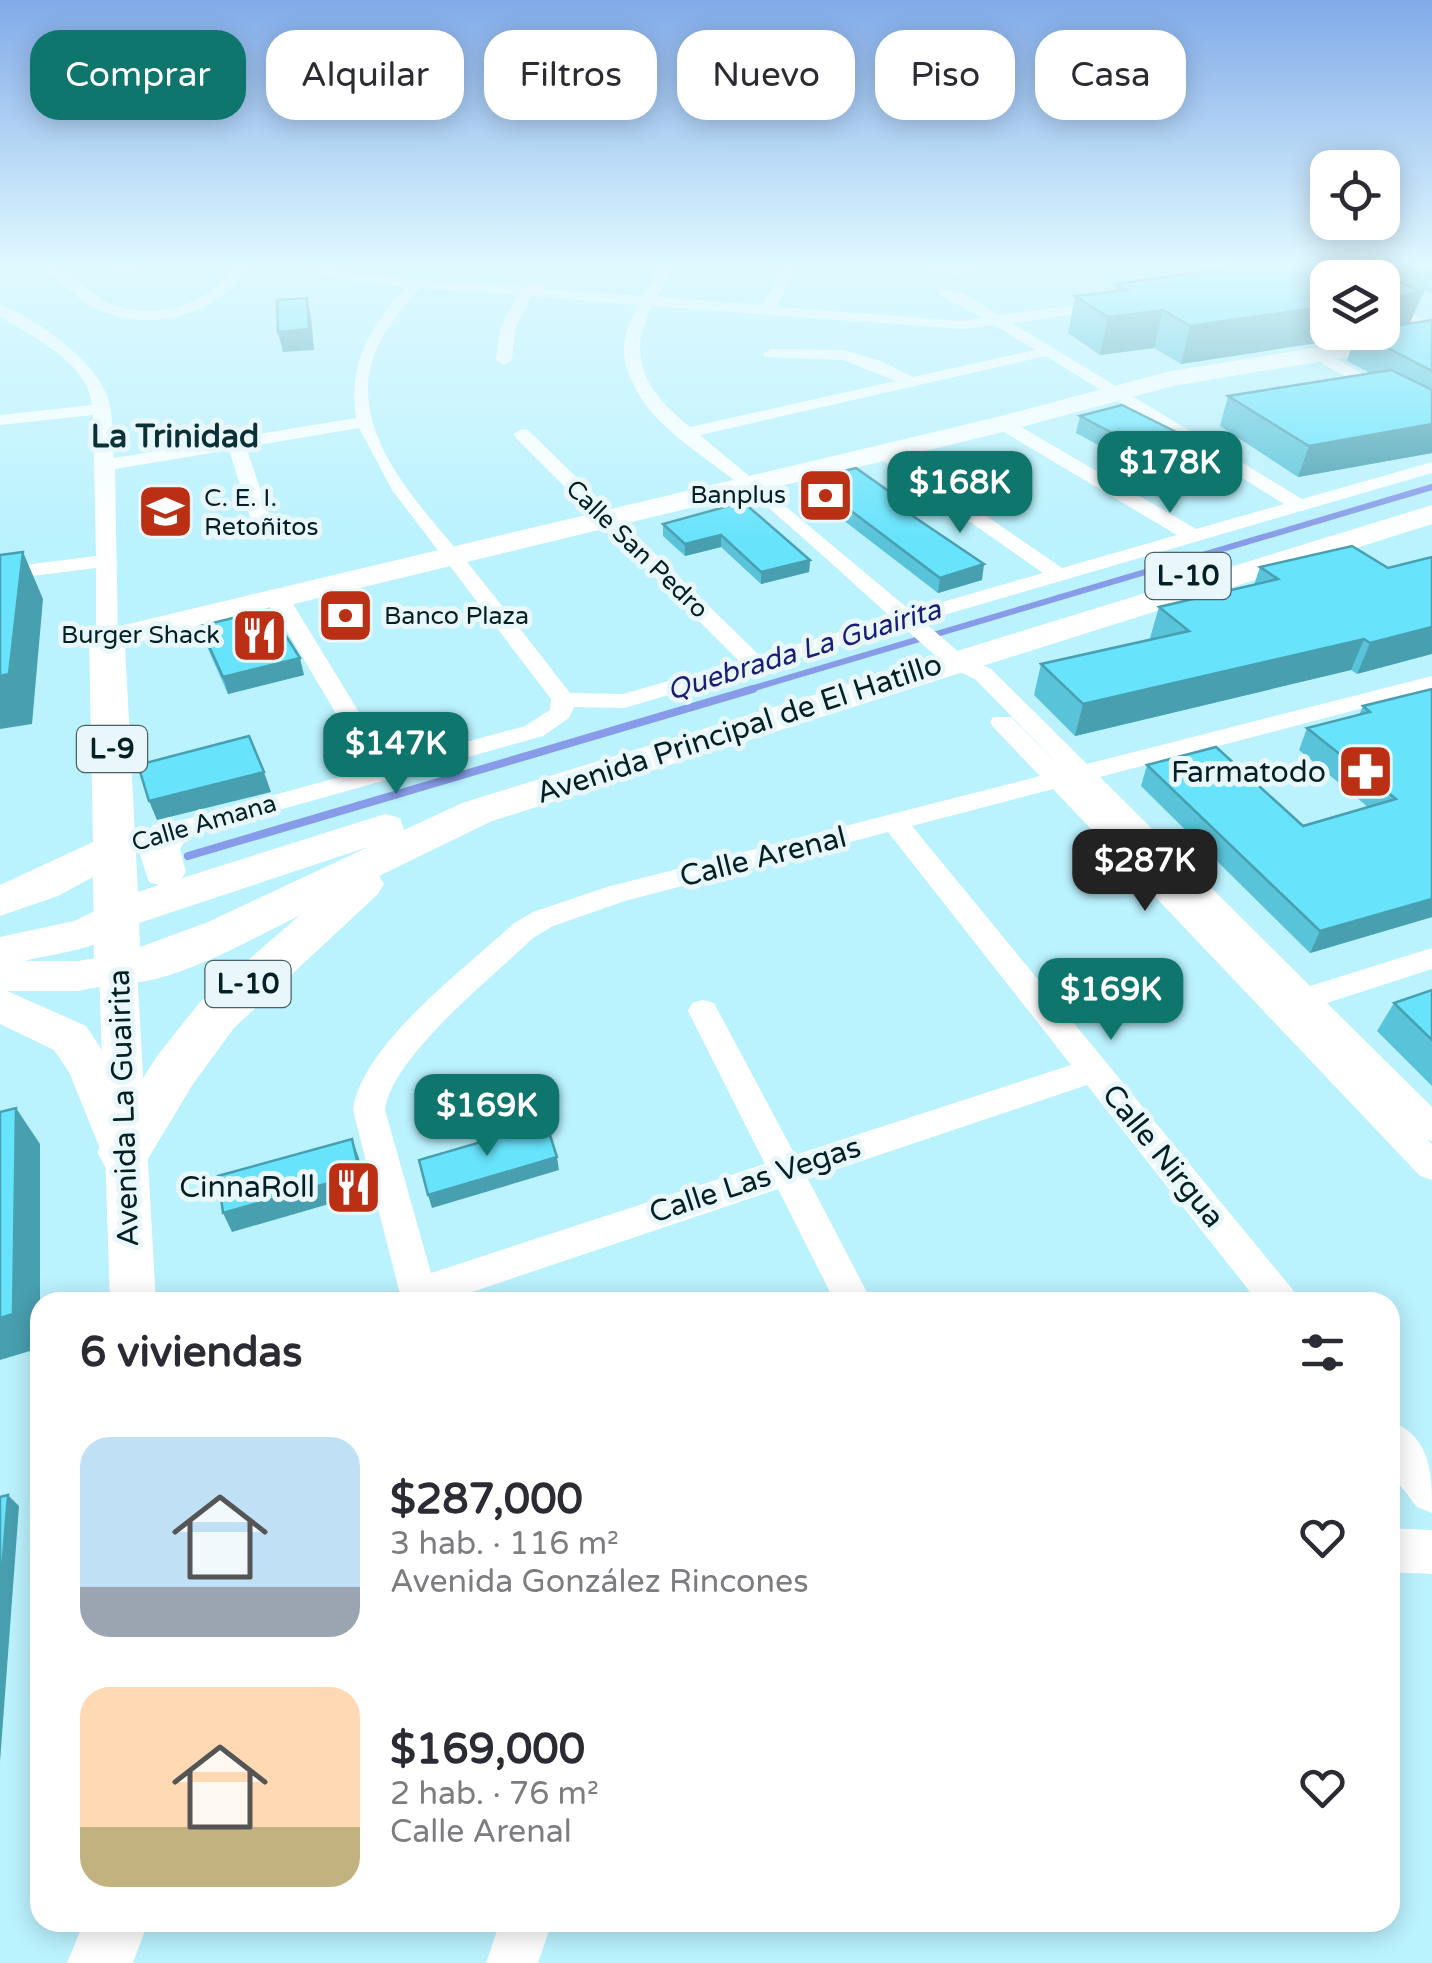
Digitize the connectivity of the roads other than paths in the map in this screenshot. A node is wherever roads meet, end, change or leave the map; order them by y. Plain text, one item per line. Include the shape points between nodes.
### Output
1 (69, 357) edge
2 (364, 357) edge
3 (504, 357) edge
4 (633, 357) edge
5 (858, 357) edge
6 (1024, 357) edge
7 (1058, 357) edge
8 (1297, 357) edge
9 (1355, 357) edge
10 (504, 360) dead end
11 (1328, 361) junction
12 (910, 382) junction
13 (1123, 398) junction
14 (101, 409) junction
15 (1432, 418) edge
16 (0, 420) edge
17 (362, 422) junction
18 (1008, 427) junction
19 (686, 433) junction
20 (522, 434) dead end
21 (236, 444) junction
22 (887, 456) junction
23 (106, 464) junction
24 (1432, 467) edge
25 (756, 488) junction
26 (1432, 501) edge
27 (1297, 504) junction
28 (1432, 514) edge
29 (262, 523) dead end
30 (611, 523) junction
31 (1192, 535) junction
32 (105, 561) junction
33 (456, 561) junction
34 (1056, 573) junction
35 (0, 574) edge
36 (282, 604) junction
37 (907, 617) junction
38 (107, 645) junction
39 (944, 650) junction
40 (754, 663) junction
41 (1430, 685) edge
42 (563, 699) junction
43 (383, 772) junction
44 (1068, 777) junction
45 (895, 822) junction
46 (405, 846) junction
47 (116, 848) junction
48 (166, 853) junction
49 (239, 875) junction
50 (0, 901) edge
51 (118, 914) junction
52 (0, 931) edge
53 (0, 952) edge
54 (1432, 958) edge
55 (118, 970) junction
56 (0, 976) edge
57 (1288, 1004) junction
58 (0, 1006) edge
59 (703, 1011) dead end
60 (1093, 1070) junction
61 (1432, 1128) edge
62 (124, 1152) junction
63 (1432, 1166) edge
64 (783, 1170) junction
65 (132, 1292) edge
66 (416, 1292) edge
67 (435, 1292) edge
68 (849, 1292) edge
69 (1272, 1292) edge
70 (1400, 1452) edge
71 (1432, 1492) edge
72 (1400, 1550) edge
73 (1432, 1552) edge
74 (112, 1932) edge
75 (523, 1932) edge
76 (100, 1963) edge
77 (512, 1963) edge

1 - 14 street via 100,397
2 - 17 street
3 - 10 street
4 - 19 street via 649,398
5 - 12 street
6 - 12 street
7 - 13 street
8 - 13 main road via 1186,376
9 - 11 main road
11 - 13 main road
11 - 15 street
12 - 19 street
13 - 18 main road
13 - 27 street
14 - 16 street
14 - 23 street
17 - 21 street
17 - 33 street via 386,472
18 - 22 main road
18 - 31 street
19 - 25 street
20 - 30 street, Calle San Pedro
21 - 23 street
21 - 29 street
22 - 25 main road
22 - 34 street
23 - 32 street
24 - 27 street
25 - 30 main road
25 - 37 street
26 - 39 main road, Avenida Principal de El Hatillo / L-10
27 - 31 street
28 - 39 main road, Avenida Principal de El Hatillo / L-10
30 - 33 main road
30 - 40 street, Calle San Pedro
31 - 34 street
32 - 35 street
32 - 38 street
33 - 36 main road
33 - 42 street
34 - 37 street
36 - 38 main road
36 - 43 street
37 - 39 street
37 - 40 street
38 - 47 main road, L-9
39 - 44 street via 962,680
39 - 46 main road, Avenida Principal de El Hatillo / L-10 via 477,812
39 - 49 main road, Avenida Principal de El Hatillo / L-10
40 - 42 street via 624,700
41 - 44 street, Calle Arenal
42 - 43 street, Calle Amana via 560,713 534,730
43 - 48 street, Calle Amana
44 - 45 street, Calle Arenal
44 - 57 street
45 - 60 street, Calle Nirgua
45 - 66 street, Calle Arenal via 543,918 395,1053 372,1088 369,1110
46 - 55 main road, Avenida Principal de El Hatillo / L-10 via 187,949
46 - 62 main road, L-10 via 217,1015
47 - 48 main road
47 - 50 main road
47 - 51 main road, L-9
48 - 49 main road
49 - 51 main road, Avenida Principal de El Hatillo / L-10
51 - 52 main road, Avenida Principal de El Hatillo / L-10
51 - 53 main road via 86,932
51 - 55 main road, Avenida La Guairita / L-9
54 - 57 street
55 - 56 main road, Avenida Principal de El Hatillo / L-10
55 - 62 street, Avenida La Guairita
57 - 61 street
57 - 63 street
58 - 62 main road via 70,1038 90,1067
59 - 64 street
60 - 64 street, Calle Las Vegas
60 - 69 street, Calle Nirgua
62 - 65 street, Avenida La Guairita
64 - 67 street, Calle Las Vegas
64 - 68 street
70 - 71 street
72 - 73 street
74 - 76 street
75 - 77 street

